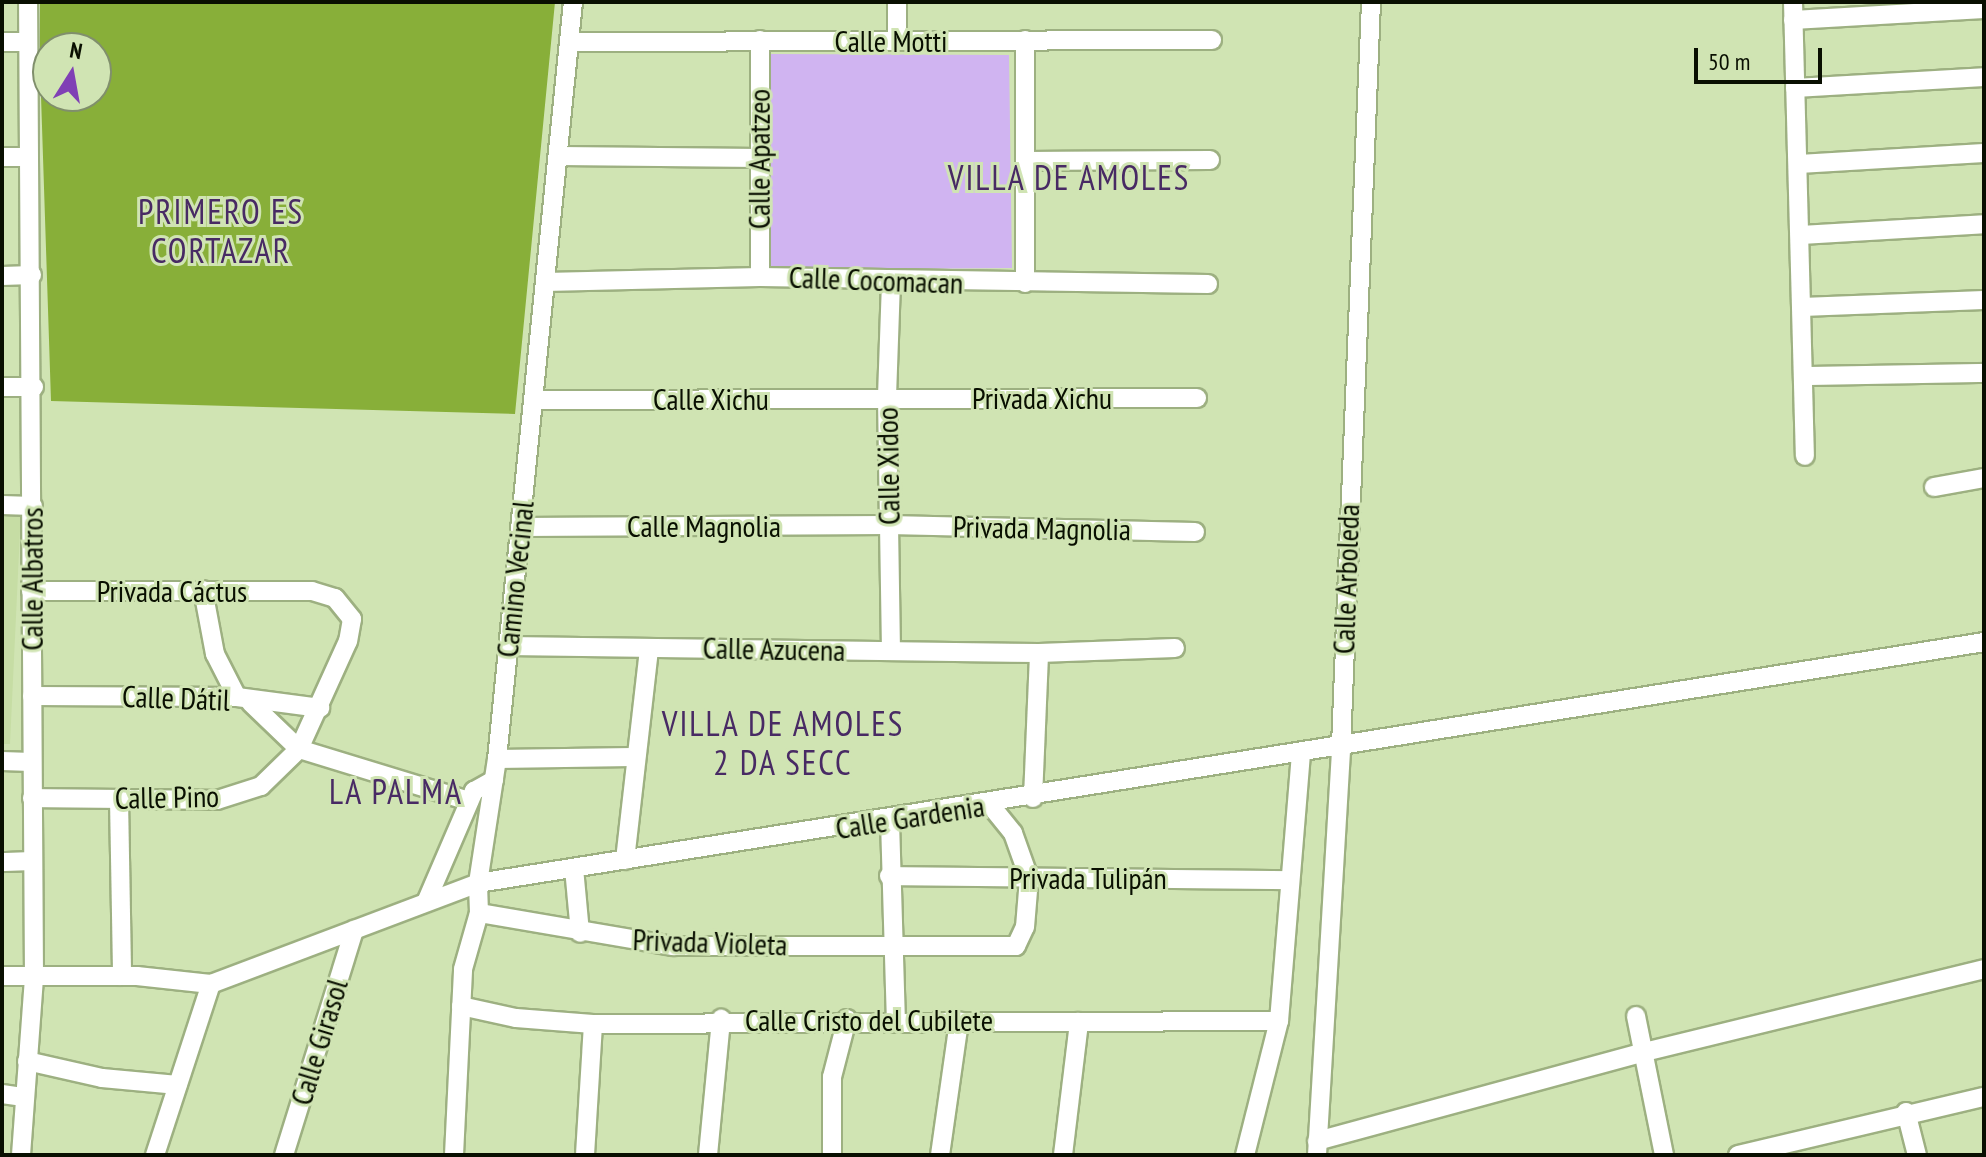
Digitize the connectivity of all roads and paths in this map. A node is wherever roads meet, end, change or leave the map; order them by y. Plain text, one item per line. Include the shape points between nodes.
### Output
1 (28, 2) edge
2 (573, 2) edge
3 (897, 2) edge
4 (1371, 2) edge
5 (1984, 9) edge
6 (1793, 11) edge
7 (760, 40) junction
8 (1025, 40) junction
9 (1212, 40) dead end
10 (897, 41) junction
11 (2, 42) edge
12 (28, 42) junction
13 (570, 42) junction
14 (1984, 77) edge
15 (1795, 88) junction
16 (1984, 153) edge
17 (560, 156) junction
18 (2, 157) edge
19 (28, 157) junction
20 (759, 158) junction
21 (1210, 160) dead end
22 (1027, 161) junction
23 (1799, 164) junction
24 (1984, 224) edge
25 (1801, 235) junction
26 (32, 275) junction
27 (2, 276) edge
28 (760, 277) junction
29 (545, 282) junction
30 (891, 282) junction
31 (1025, 283) junction
32 (1208, 284) dead end
33 (1984, 300) edge
34 (1802, 307) junction
35 (1984, 373) edge
36 (1804, 376) junction
37 (2, 387) edge
38 (34, 387) junction
39 (887, 397) junction
40 (1197, 398) dead end
41 (534, 400) junction
42 (1805, 456) dead end
43 (1984, 478) edge
44 (1934, 487) dead end
45 (2, 505) edge
46 (33, 506) junction
47 (889, 525) junction
48 (520, 527) junction
49 (1195, 532) dead end
50 (203, 590) junction
51 (31, 591) junction
52 (312, 591) joint
53 (1984, 642) edge
54 (508, 646) junction
55 (649, 648) junction
56 (1175, 648) dead end
57 (891, 651) junction
58 (1039, 653) junction
59 (32, 696) junction
60 (244, 700) junction
61 (320, 708) junction
62 (1341, 746) junction
63 (299, 749) junction
64 (1301, 752) junction
65 (633, 757) junction
66 (497, 759) junction
67 (2, 761) edge
68 (31, 762) junction
69 (494, 780) junction
70 (32, 798) junction
71 (1033, 798) junction
72 (119, 799) junction
73 (469, 801) junction
74 (990, 805) junction
75 (890, 821) junction
76 (625, 860) junction
77 (30, 861) junction
78 (2, 862) edge
79 (574, 868) junction
80 (889, 876) junction
81 (1029, 878) junction
82 (1287, 880) junction
83 (478, 883) junction
84 (427, 900) junction
85 (479, 913) junction
86 (354, 930) junction
87 (580, 933) junction
88 (895, 946) junction
89 (1984, 969) edge
90 (2, 976) edge
91 (34, 976) junction
92 (122, 976) junction
93 (211, 984) junction
94 (461, 1006) junction
95 (1636, 1016) dead end
96 (721, 1019) junction
97 (847, 1019) junction
98 (896, 1021) junction
99 (959, 1021) junction
100 (1279, 1021) junction
101 (1079, 1022) junction
102 (593, 1024) junction
103 (1644, 1052) junction
104 (27, 1061) junction
105 (178, 1085) junction
106 (2, 1094) edge
107 (24, 1097) junction
108 (1984, 1097) edge
109 (1906, 1112) junction
110 (1317, 1148) edge
111 (1777, 1150) edge
112 (21, 1155) edge
113 (155, 1155) edge
114 (284, 1155) edge
115 (454, 1155) edge
116 (585, 1155) edge
117 (708, 1155) edge
118 (832, 1155) edge
119 (940, 1155) edge
120 (1063, 1155) edge
121 (1245, 1155) edge
122 (1664, 1155) edge
123 (1738, 1155) edge
124 (1917, 1155) edge

1 - 12 street, Calle Albatros
2 - 13 street, Camino Vecinal
3 - 10 street
4 - 62 street, Calle Arboleda
5 - 6 street
6 - 15 street
7 - 10 street, Calle Motti
7 - 13 street, Calle Motti
7 - 20 street, Calle Apatzeo
8 - 9 street, Calle Motti
8 - 10 street, Calle Motti
8 - 22 street
11 - 12 street
12 - 19 street, Calle Albatros
13 - 17 street, Camino Vecinal
14 - 15 street
15 - 23 street
16 - 23 street
17 - 20 street
17 - 29 street, Camino Vecinal
18 - 19 street
19 - 26 street, Calle Albatros
20 - 28 street, Calle Apatzeo
21 - 22 street
22 - 31 street
23 - 25 street
24 - 25 street
25 - 34 street
26 - 27 street
26 - 38 street, Calle Albatros
28 - 29 street, Calle Cocomacan
28 - 30 street, Calle Cocomacan
29 - 41 street, Camino Vecinal
30 - 31 street, Calle Cocomacan
30 - 39 street, Calle Xidoo
31 - 32 street, Calle Cocomacan
33 - 34 street
34 - 36 street
35 - 36 street
36 - 42 street
37 - 38 street
38 - 46 street, Calle Albatros
39 - 40 street, Privada Xichu
39 - 41 street, Calle Xichu
39 - 47 street, Calle Xidoo
41 - 48 street, Camino Vecinal
43 - 44 street
45 - 46 street
46 - 51 street, Calle Albatros
47 - 48 street, Calle Magnolia
47 - 49 street, Privada Magnolia
47 - 57 street, Calle Xidoo
48 - 54 street, Camino Vecinal
50 - 51 street, Privada Cáctus
50 - 52 street, Privada Cáctus
50 - 60 street via 215,654
51 - 59 street, Calle Albatros
52 - 61 street, Calle Pino via 335,598 352,619
53 - 62 street, Calle Gardenia
54 - 55 street, Calle Azucena
54 - 66 street, Camino Vecinal
55 - 57 street, Calle Azucena
55 - 65 street
56 - 58 street, Calle Azucena
57 - 58 street, Calle Azucena
58 - 71 street
59 - 60 street, Calle Dátil
59 - 68 street, Calle Albatros
60 - 61 street, Calle Dátil
60 - 63 street
61 - 63 street, Calle Pino
62 - 64 street, Calle Gardenia
62 - 110 street, Calle Arboleda
63 - 72 street, Calle Pino via 261,786 228,797
63 - 73 street
64 - 71 street, Calle Gardenia
64 - 82 street
65 - 66 street
65 - 76 street via 636,802
66 - 69 street, Camino Vecinal
67 - 68 street
68 - 70 street, Calle Albatros
69 - 73 street via 481,785
69 - 83 street, Camino Vecinal
70 - 72 street, Calle Pino
70 - 77 street, Calle Albatros
71 - 74 street, Calle Gardenia
72 - 92 street
73 - 84 street
74 - 75 street, Calle Gardenia
74 - 81 street via 1013,833
75 - 76 street, Calle Gardenia
75 - 80 street
76 - 79 street, Calle Gardenia
77 - 78 street
77 - 91 street, Calle Albatros
79 - 83 street, Calle Gardenia
79 - 87 street
80 - 81 street, Privada Tulipán
80 - 88 street
81 - 82 street, Privada Tulipán
81 - 88 street, Privada Violeta via 1021,941 998,948
82 - 100 street
83 - 84 street, Calle Gardenia
83 - 85 street, Camino Vecinal
84 - 86 street, Calle Gardenia
85 - 87 street, Privada Violeta
85 - 94 street, Camino Vecinal via 463,969
86 - 93 street, Calle Gardenia
86 - 114 street, Calle Girasol
87 - 88 street, Privada Violeta via 673,946
88 - 98 street
89 - 103 street
90 - 91 street
91 - 92 street
91 - 104 street, Calle Albatros
92 - 93 street
93 - 105 street
94 - 102 street, Calle Cristo del Cubilete via 516,1018
94 - 115 street, Camino Vecinal
95 - 103 street
96 - 97 street, Calle Cristo del Cubilete
96 - 102 street, Calle Cristo del Cubilete
96 - 117 street
97 - 98 street, Calle Cristo del Cubilete
97 - 118 street via 832,1077
98 - 99 street, Calle Cristo del Cubilete
99 - 101 street, Calle Cristo del Cubilete
99 - 119 street
100 - 101 street, Calle Cristo del Cubilete
100 - 121 street
101 - 120 street
102 - 116 street
103 - 110 street
103 - 122 street
104 - 105 street via 102,1078
104 - 107 street, Calle Albatros
105 - 113 street
106 - 107 street
107 - 112 street, Calle Albatros
108 - 109 street
109 - 111 street
109 - 124 street
111 - 123 street

